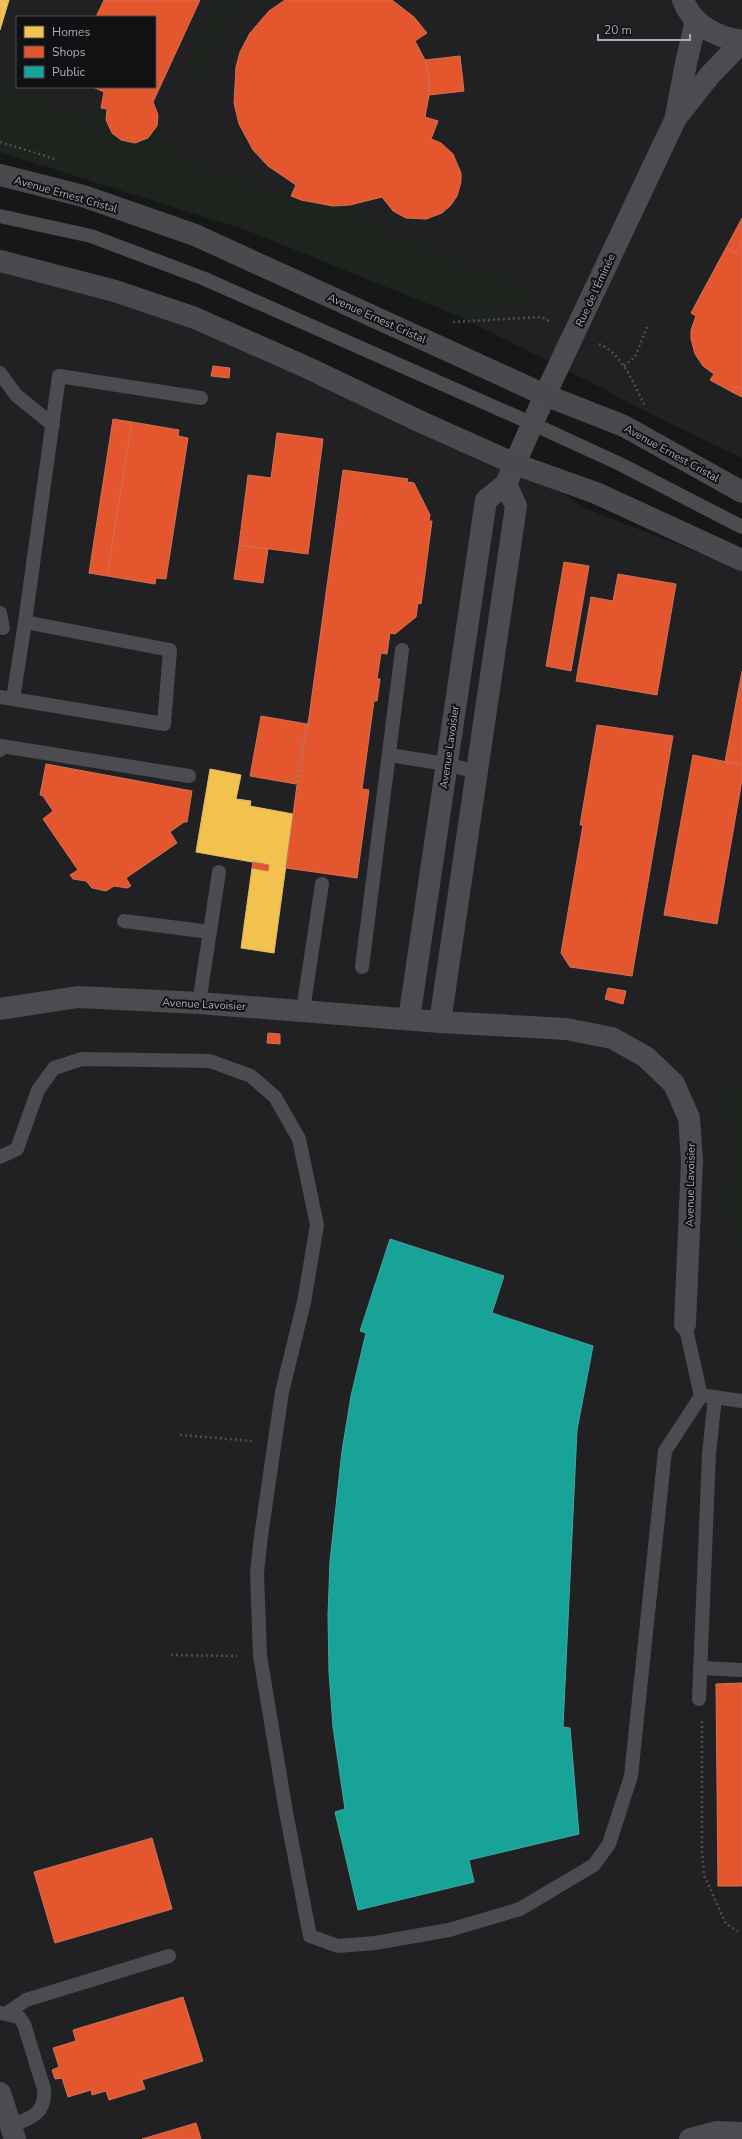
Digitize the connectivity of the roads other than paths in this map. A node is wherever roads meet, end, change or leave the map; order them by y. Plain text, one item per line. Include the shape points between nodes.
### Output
1 (683, 0) edge
2 (696, 21) junction
3 (742, 42) edge
4 (676, 118) junction
5 (0, 175) edge
6 (0, 216) edge
7 (0, 261) edge
8 (0, 373) edge
9 (545, 395) junction
10 (201, 398) dead end
11 (533, 424) junction
12 (53, 425) junction
13 (515, 464) junction
14 (506, 484) junction
15 (742, 492) edge
16 (742, 527) edge
17 (742, 560) edge
18 (0, 613) edge
19 (25, 622) junction
20 (4, 628) dead end
21 (402, 650) dead end
22 (6, 698) edge
23 (0, 750) edge
24 (390, 755) junction
25 (446, 764) junction
26 (477, 772) junction
27 (189, 776) dead end
28 (219, 872) dead end
29 (322, 884) dead end
30 (124, 921) dead end
31 (210, 932) junction
32 (362, 967) dead end
33 (199, 1003) junction
34 (0, 1009) edge
35 (303, 1010) junction
36 (409, 1019) junction
37 (440, 1022) junction
38 (0, 1157) edge
39 (685, 1324) joint
40 (701, 1396) junction
41 (715, 1397) junction
42 (742, 1401) edge
43 (700, 1668) junction
44 (742, 1670) edge
45 (698, 1699) road end
46 (169, 1956) dead end
47 (4, 2014) edge
48 (0, 2093) edge
49 (13, 2132) edge
50 (742, 2133) edge
51 (690, 2139) edge

1 - 2 street
2 - 3 street via 710,32
2 - 4 street, Rue de l'Éminée
3 - 4 street, Rue de l'Éminée via 710,75
4 - 9 street, Rue de l'Éminée
5 - 9 main road, Avenue Ernest Cristal via 83,196 195,235
6 - 11 lane via 90,236 205,279
7 - 13 main road via 115,291 195,318
8 - 12 lane via 16,394
9 - 11 street, Rue de l'Éminée
9 - 15 main road, Avenue Ernest Cristal via 624,426
10 - 12 lane via 59,376
11 - 13 street, Rue de l'Éminée
11 - 16 lane
12 - 19 lane
13 - 14 street, Avenue Lavoisier
13 - 17 main road via 596,493
14 - 25 street, Avenue Lavoisier via 486,500
14 - 26 street via 516,506
18 - 20 lane
19 - 22 lane
19 - 22 lane via 170,650 164,724
21 - 24 lane
23 - 27 lane via 1,746
24 - 25 lane
24 - 32 lane
25 - 26 lane
25 - 36 street, Avenue Lavoisier
26 - 37 street
28 - 31 lane
29 - 35 lane
30 - 31 lane
31 - 33 lane
33 - 34 street, Avenue Lavoisier via 78,997
33 - 35 street, Avenue Lavoisier
35 - 36 street, Avenue Lavoisier
36 - 37 street, Avenue Lavoisier
37 - 39 street, Avenue Lavoisier via 566,1029 612,1038 646,1056 674,1084 689,1118 692,1161
38 - 40 lane via 17,1148 38,1090 54,1068 82,1059 210,1061 251,1076 276,1097 299,1139 317,1225 304,1302 282,1392 261,1536 258,1573 260,1656 310,1936 338,1946 375,1943 449,1930 520,1909 594,1866 609,1844 631,1776 665,1451
39 - 40 lane
40 - 41 lane
41 - 42 lane
41 - 43 lane via 709,1454
43 - 44 lane
43 - 45 lane
46 - 47 lane via 26,2000
47 - 49 lane via 19,2017 24,2024 45,2099 40,2111
48 - 49 street
50 - 51 street via 716,2132

